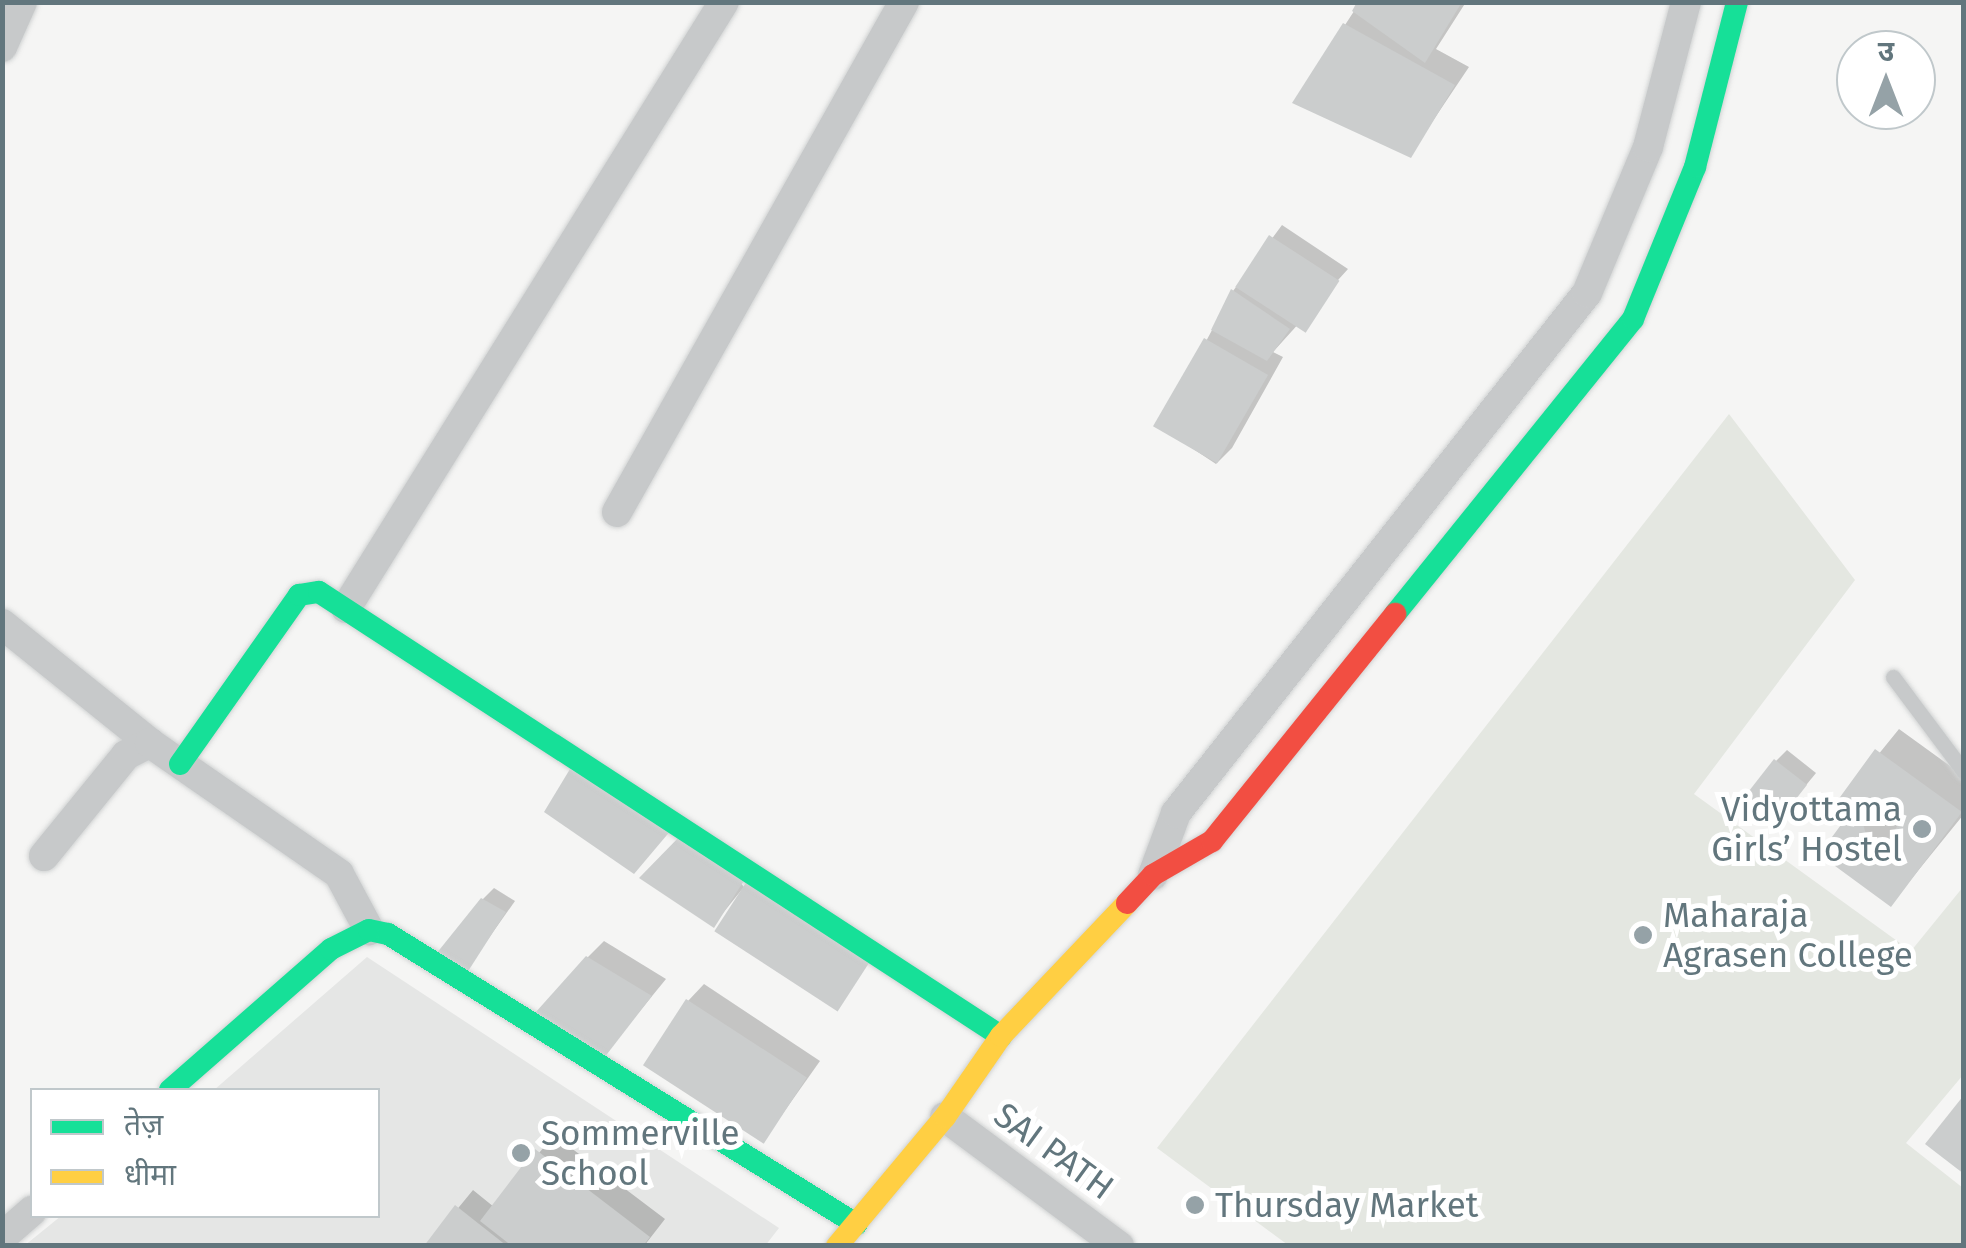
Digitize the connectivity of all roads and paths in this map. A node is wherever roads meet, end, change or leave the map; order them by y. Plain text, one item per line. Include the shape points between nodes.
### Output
1 (22, 2) edge
2 (724, 2) edge
3 (904, 2) edge
4 (1686, 2) edge
5 (1737, 2) edge
6 (2, 48) edge
7 (617, 512) dead end
8 (346, 608) junction
9 (2, 624) edge
10 (1894, 677) dead end
11 (150, 743) junction
12 (180, 764) junction
13 (1964, 772) edge
14 (44, 856) dead end
15 (1152, 875) junction
16 (369, 930) junction
17 (1001, 1036) junction
18 (172, 1088) edge
19 (945, 1117) junction
20 (30, 1213) edge
21 (856, 1224) junction
22 (2, 1237) edge
23 (837, 1246) edge
24 (1119, 1246) edge

1 - 6 street
2 - 8 street
3 - 7 street
4 - 15 street via 1648,147 1587,294 1176,813
5 - 15 street via 1695,167 1633,320 1212,841
8 - 12 street via 319,592 299,595
8 - 17 street
9 - 11 street
10 - 13 lane
11 - 12 street
11 - 14 street via 126,755
12 - 16 street via 339,874
15 - 17 street
16 - 18 street via 331,950
16 - 21 street via 388,934
17 - 19 street
19 - 21 street
19 - 24 street, SAI PATH
20 - 22 street
21 - 23 street

